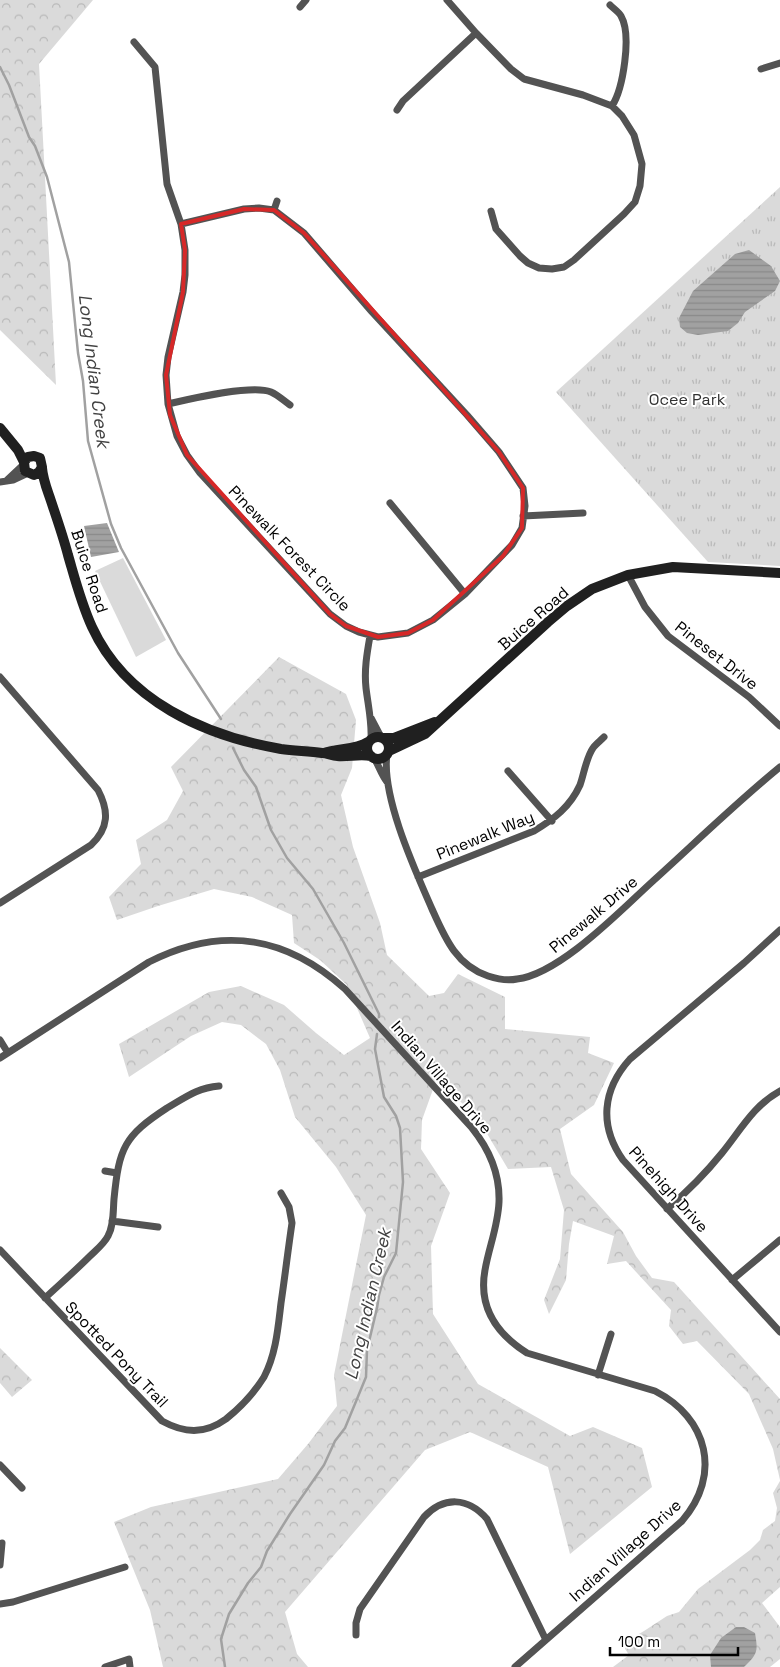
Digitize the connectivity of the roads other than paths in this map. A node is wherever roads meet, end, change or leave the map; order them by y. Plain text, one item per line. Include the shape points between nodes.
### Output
1 (306, 0) edge
2 (447, 0) edge
3 (610, 5) dead end
4 (300, 7) dead end
5 (476, 33) junction
6 (134, 42) dead end
7 (780, 63) edge
8 (761, 69) dead end
9 (612, 106) junction
10 (397, 110) dead end
11 (277, 201) dead end
12 (274, 210) junction
13 (491, 211) dead end
14 (181, 224) junction
15 (168, 404) junction
16 (290, 406) dead end
17 (2, 430) edge
18 (36, 456) junction
19 (42, 468) junction
20 (26, 469) junction
21 (3, 482) edge
22 (46, 489) junction
23 (390, 503) dead end
24 (583, 512) dead end
25 (524, 516) junction
26 (780, 573) edge
27 (628, 575) junction
28 (465, 594) junction
29 (370, 636) junction
30 (0, 677) edge
31 (441, 720) junction
32 (780, 726) edge
33 (604, 737) dead end
34 (376, 739) junction
35 (324, 753) junction
36 (388, 753) junction
37 (372, 757) junction
38 (780, 767) edge
39 (508, 771) dead end
40 (387, 782) junction
41 (552, 821) junction
42 (418, 877) junction
43 (0, 903) edge
44 (780, 930) edge
45 (0, 1040) edge
46 (8, 1053) junction
47 (0, 1058) edge
48 (219, 1086) dead end
49 (780, 1091) edge
50 (105, 1171) dead end
51 (116, 1173) junction
52 (281, 1193) dead end
53 (668, 1209) junction
54 (112, 1221) junction
55 (158, 1227) dead end
56 (780, 1240) edge
57 (0, 1250) edge
58 (732, 1280) junction
59 (45, 1298) junction
60 (780, 1332) edge
61 (611, 1334) dead end
62 (598, 1375) junction
63 (0, 1465) edge
64 (22, 1488) dead end
65 (2, 1543) dead end
66 (0, 1565) edge
67 (125, 1566) dead end
68 (0, 1604) edge
69 (356, 1635) dead end
70 (546, 1640) junction
71 (105, 1667) edge
72 (130, 1667) edge
73 (515, 1667) edge

1 - 4 street
2 - 5 street
3 - 9 street via 621,16 626,34 621,86
5 - 9 street via 524,79
5 - 10 street
6 - 14 street, Pinewalk Forest Circle via 155,67 167,184
7 - 8 street
9 - 13 street via 627,123 638,145 642,164 640,186 630,208 574,260 552,269 528,263 496,229
11 - 12 street
12 - 14 street via 244,209
12 - 25 street, Pinewalk Forest Circle via 304,233 499,452 523,488
14 - 15 street, Pinewalk Forest Circle via 185,275 168,357
15 - 16 street via 243,390 262,390 272,392
15 - 29 street, Pinewalk Forest Circle via 177,436 200,473 330,614 346,626
17 - 18 street, Buice Road
17 - 20 street, Buice Road via 18,450
18 - 19 street, Buice Road via 42,461
18 - 20 street via 28,457
19 - 20 street via 37,474
19 - 22 street, Buice Road
20 - 21 street
20 - 22 street, Buice Road
22 - 35 street, Buice Road via 92,628 130,680 167,710 192,723 255,744
23 - 28 street
24 - 25 street
25 - 28 street, Pinewalk Forest Circle via 522,528 512,545
26 - 27 street, Buice Road via 673,567
27 - 31 street, Buice Road via 592,589 567,606
27 - 32 street, Pineset Drive via 645,607 668,636 749,697
28 - 29 street, Pinewalk Forest Circle via 422,627 395,636
29 - 34 street via 366,687
30 - 43 street via 98,790 106,815 102,832 91,845
31 - 34 street, Buice Road via 401,736
31 - 36 street, Buice Road via 425,734
33 - 41 street, Pinewalk Way via 592,749 573,798
34 - 35 street, Buice Road via 362,746
34 - 36 street via 389,744
34 - 37 street via 367,750
35 - 37 street, Buice Road
36 - 37 street, Buice Road via 381,759
36 - 40 street, Pinewalk Drive
37 - 40 street, Pinewalk Drive
38 - 42 street, Pinewalk Drive via 566,957 533,976 516,980 496,979 462,962 446,940
39 - 41 street
40 - 42 street, Pinewalk Drive
41 - 42 street, Pinewalk Way
44 - 53 street, Pinehigh Drive via 630,1059 616,1076 607,1116 611,1140 623,1160
45 - 46 street
46 - 47 street, Indian Village Drive
46 - 62 street, Indian Village Drive via 149,962 182,948 211,941 244,941 276,947 306,959 345,989 472,1128 487,1150 496,1175 499,1201 484,1289 488,1310 497,1328 510,1343 527,1353
48 - 51 street via 193,1092 145,1123 126,1145
49 - 53 street via 755,1110 706,1172
50 - 51 street
51 - 54 street
52 - 59 street, Spotted Pony Trail via 289,1207 292,1223 273,1354 252,1394 237,1410 215,1425 186,1431 162,1421
53 - 58 street, Pinehigh Drive
54 - 55 street
54 - 59 street via 102,1244
56 - 58 street
57 - 59 street, Spotted Pony Trail
58 - 60 street, Pinehigh Drive
61 - 62 street
62 - 70 street, Indian Village Drive via 655,1392 682,1408 702,1442 704,1480 696,1502 682,1521
63 - 64 street
65 - 66 street
67 - 68 street
69 - 70 street via 360,1609 424,1517 438,1506 456,1502 474,1507 487,1520
70 - 73 street, Indian Village Drive
71 - 72 street via 129,1658

